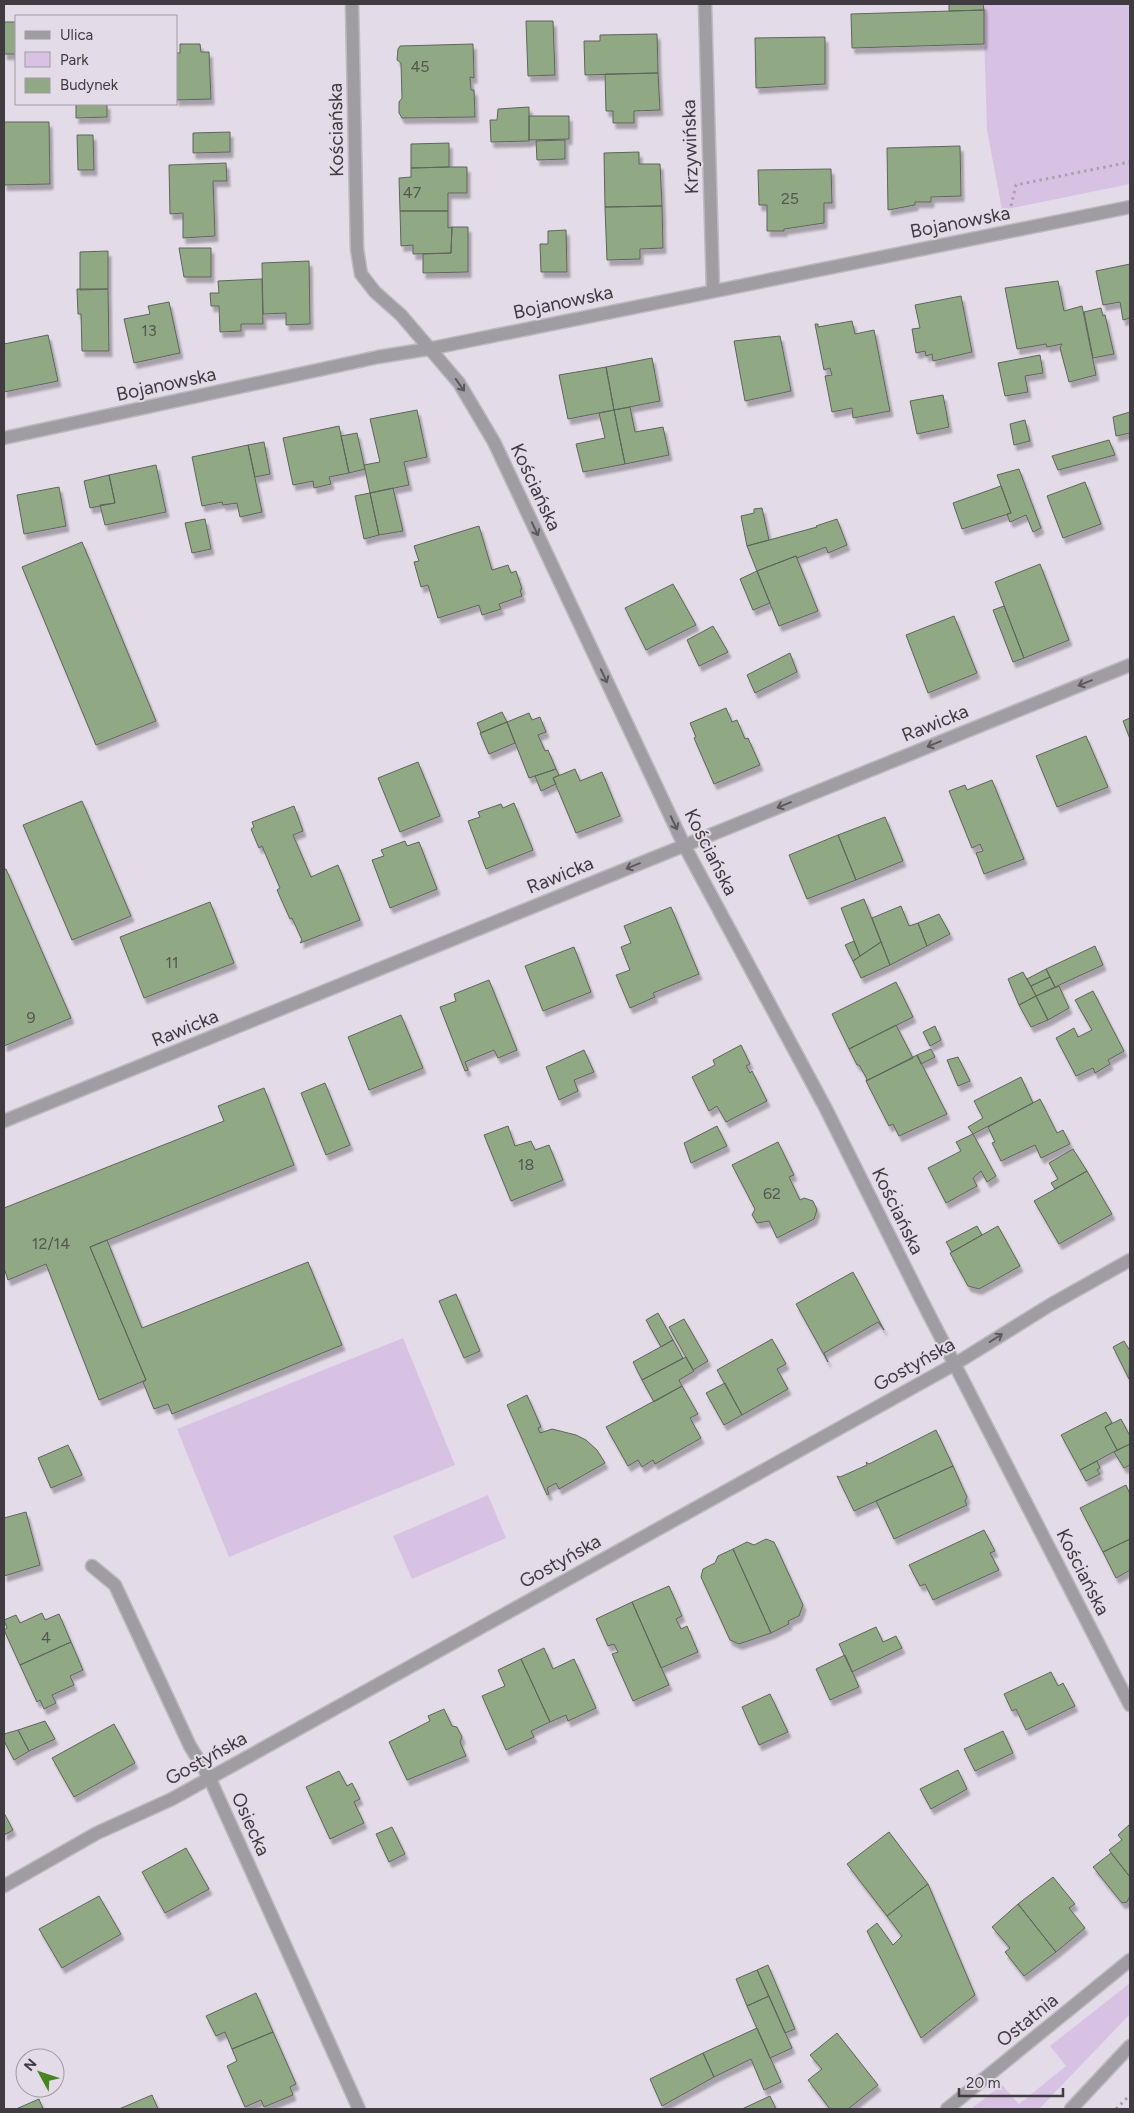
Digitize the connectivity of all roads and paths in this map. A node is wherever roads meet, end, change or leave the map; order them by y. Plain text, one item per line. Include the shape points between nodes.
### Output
1 (352, 4) edge
2 (705, 4) edge
3 (1130, 162) edge
4 (1130, 207) edge
5 (1010, 212) dead end
6 (713, 290) junction
7 (428, 349) junction
8 (4, 438) edge
9 (1130, 665) edge
10 (684, 845) junction
11 (4, 1121) edge
12 (1130, 1260) edge
13 (955, 1364) junction
14 (92, 1566) dead end
15 (1130, 1705) edge
16 (209, 1777) junction
17 (4, 1886) edge
18 (1130, 1960) edge
19 (1130, 2046) edge
20 (1130, 2095) edge
21 (359, 2109) edge
22 (947, 2109) edge
23 (1071, 2109) edge
24 (1116, 2109) edge

1 - 7 street, Kościańska via 357,249 361,274 375,292 401,315
2 - 6 street, Krzywińska
3 - 5 path via 1016,185
4 - 6 street, Bojanowska
6 - 7 street, Bojanowska
7 - 8 street, Bojanowska
7 -> 10 street, Kościańska via 459,383 494,442
9 -> 10 street, Rawicka
10 -> 11 street, Rawicka
10 - 13 street, Kościańska via 825,1107
13 -> 12 street, Gostyńska
13 - 15 street, Kościańska
13 - 16 street, Gostyńska
14 - 16 street, Osiecka via 115,1585 190,1746
16 - 17 street, Gostyńska via 172,1799 97,1833
16 - 21 street, Osiecka
18 - 22 street, Ostatnia
19 - 23 street
20 - 24 path

